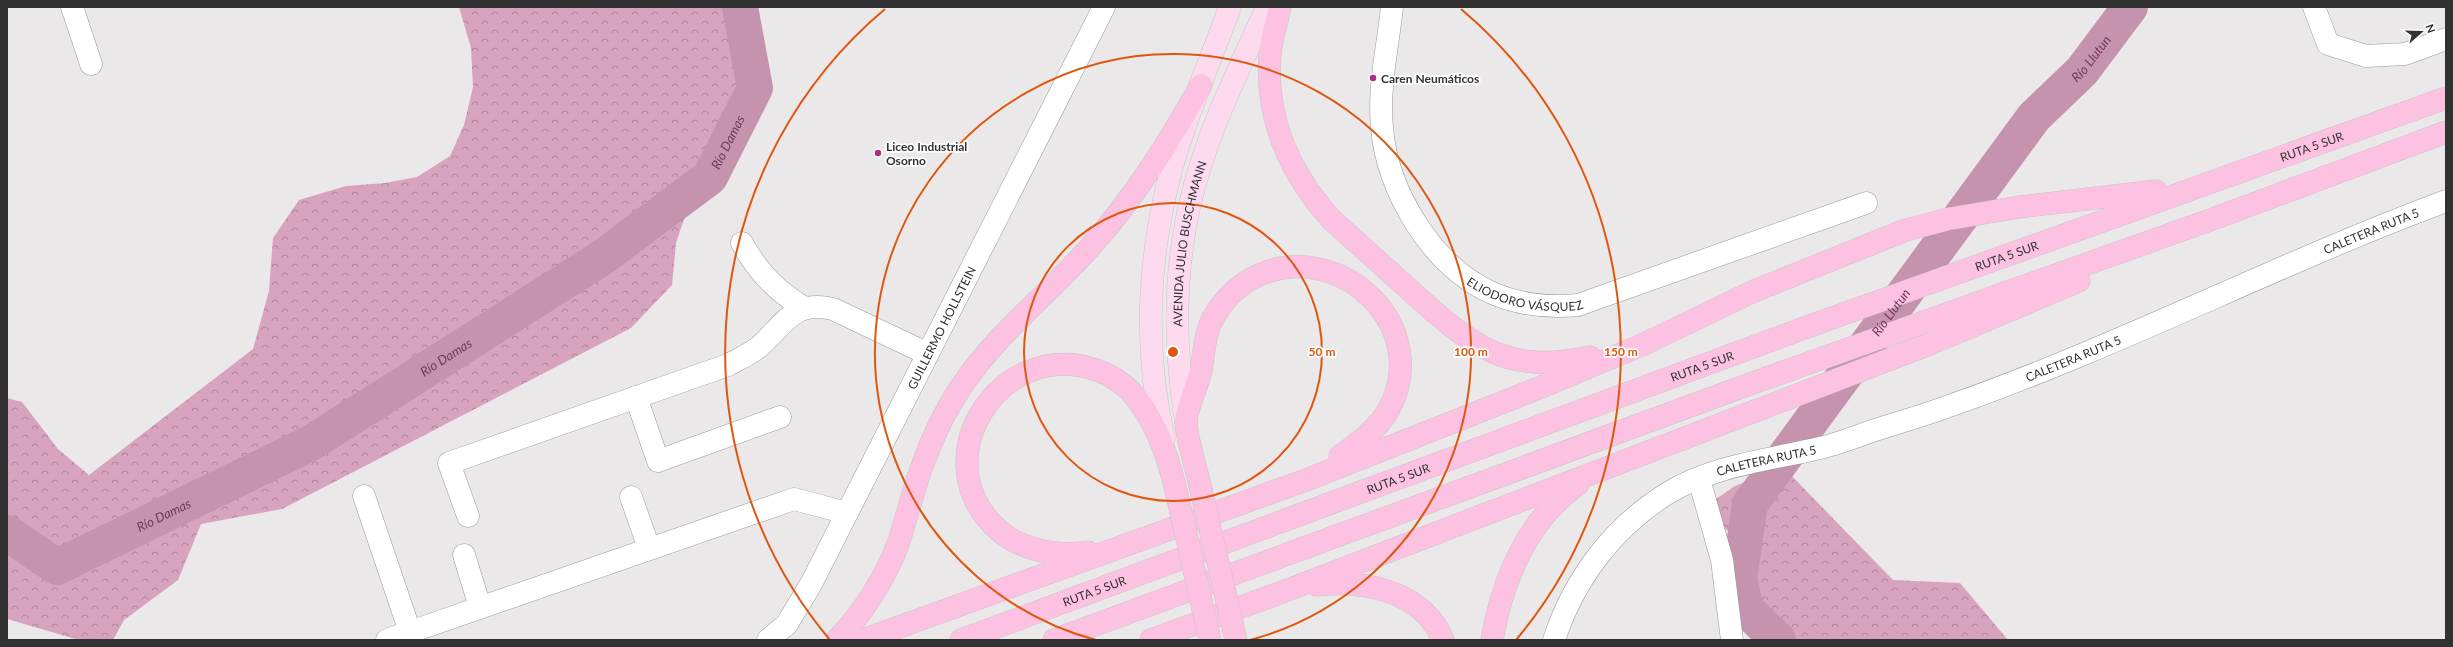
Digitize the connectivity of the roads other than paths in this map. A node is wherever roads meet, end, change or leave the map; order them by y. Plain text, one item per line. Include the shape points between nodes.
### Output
1 (72, 7) edge
2 (1104, 7) edge
3 (1230, 7) edge
4 (1267, 7) edge
5 (1280, 7) edge
6 (1392, 7) edge
7 (2314, 7) edge
8 (2446, 39) edge
9 (91, 64) dead end
10 (1201, 85) junction
11 (2446, 98) edge
12 (2446, 132) edge
13 (2193, 187) junction
14 (2446, 201) edge
15 (1866, 203) dead end
16 (2213, 220) junction
17 (742, 243) dead end
18 (805, 308) junction
19 (1642, 345) junction
20 (928, 354) junction
21 (636, 397) junction
22 (780, 417) dead end
23 (1186, 422) junction
24 (1167, 455) junction
25 (1595, 473) junction
26 (1306, 480) junction
27 (1694, 480) junction
28 (364, 496) dead end
29 (631, 497) dead end
30 (847, 513) junction
31 (468, 516) dead end
32 (649, 548) junction
33 (1116, 548) junction
34 (464, 555) dead end
35 (1285, 591) junction
36 (480, 607) junction
37 (410, 632) junction
38 (387, 640) edge
39 (768, 640) edge
40 (837, 640) edge
41 (863, 640) edge
42 (961, 640) edge
43 (1054, 640) edge
44 (1151, 640) edge
45 (1210, 640) edge
46 (1236, 640) edge
47 (1443, 640) edge
48 (1492, 640) edge
49 (1554, 640) edge
50 (1732, 640) edge

1 - 9 street
2 - 20 street, GUILLERMO HOLLSTEIN
3 - 10 main road
4 - 23 main road, AVENIDA JULIO BUSCHMANN via 1201,164 1183,235 1176,310 1178,362
5 - 19 highway via 1270,61 1271,99 1276,121 1291,164 1316,203 1332,220 1451,328 1495,354 1515,359 1557,362
6 - 15 street, ELIODORO VÁSQUEZ via 1381,105 1384,149 1390,170 1398,191 1422,232 1462,274 1491,292 1524,304 1578,305
7 - 8 street via 2328,44 2366,56 2405,54
10 - 24 main road via 1163,205 1152,284 1152,362 1155,400
10 - 40 highway via 1170,141 1143,182 1113,220 1066,273 997,340 960,389 919,473 904,525 887,568 860,612
11 - 13 highway, RUTA 5 SUR
12 - 16 highway
13 - 19 highway via 2019,207 1948,218 1906,230 1754,291
13 - 42 highway, RUTA 5 SUR
14 - 27 street, CALETERA RUTA 5 via 2391,221 2094,350 1954,405 1822,448 1753,461
16 - 25 highway via 2007,312
16 - 43 highway via 1750,384
17 - 18 street via 762,274 784,295
18 - 20 street via 833,309
18 - 21 street via 788,316 760,346 728,365
19 - 26 highway
20 - 30 street, GUILLERMO HOLLSTEIN
21 - 22 street via 658,461
21 - 31 street via 449,463
23 - 26 highway via 1201,370 1210,324 1228,297 1253,278 1283,268 1314,267 1345,277 1372,297 1391,326 1399,359 1396,393 1389,409 1370,434
23 - 46 highway, AVENIDA JULIO BUSCHMANN, bridge
24 - 33 highway via 1137,398 1114,378 1085,367 1055,365 1025,372 1000,389 980,414 969,444 969,477 980,508 1001,534 1012,542 1044,551 1084,553
24 - 45 highway, bridge
25 - 35 highway
25 - 48 highway via 1558,501 1530,535 1504,590
26 - 33 highway
27 - 49 street, CALETERA RUTA 5 via 1648,507 1612,539 1582,578
27 - 50 street via 1722,560
28 - 37 street
29 - 32 street
30 - 32 street via 794,499
30 - 39 street, GUILLERMO HOLLSTEIN via 811,584 787,624
32 - 36 street
33 - 41 highway
34 - 36 street
35 - 44 highway
35 - 47 highway via 1328,584 1350,584 1389,591 1414,603
36 - 37 street
37 - 38 street

